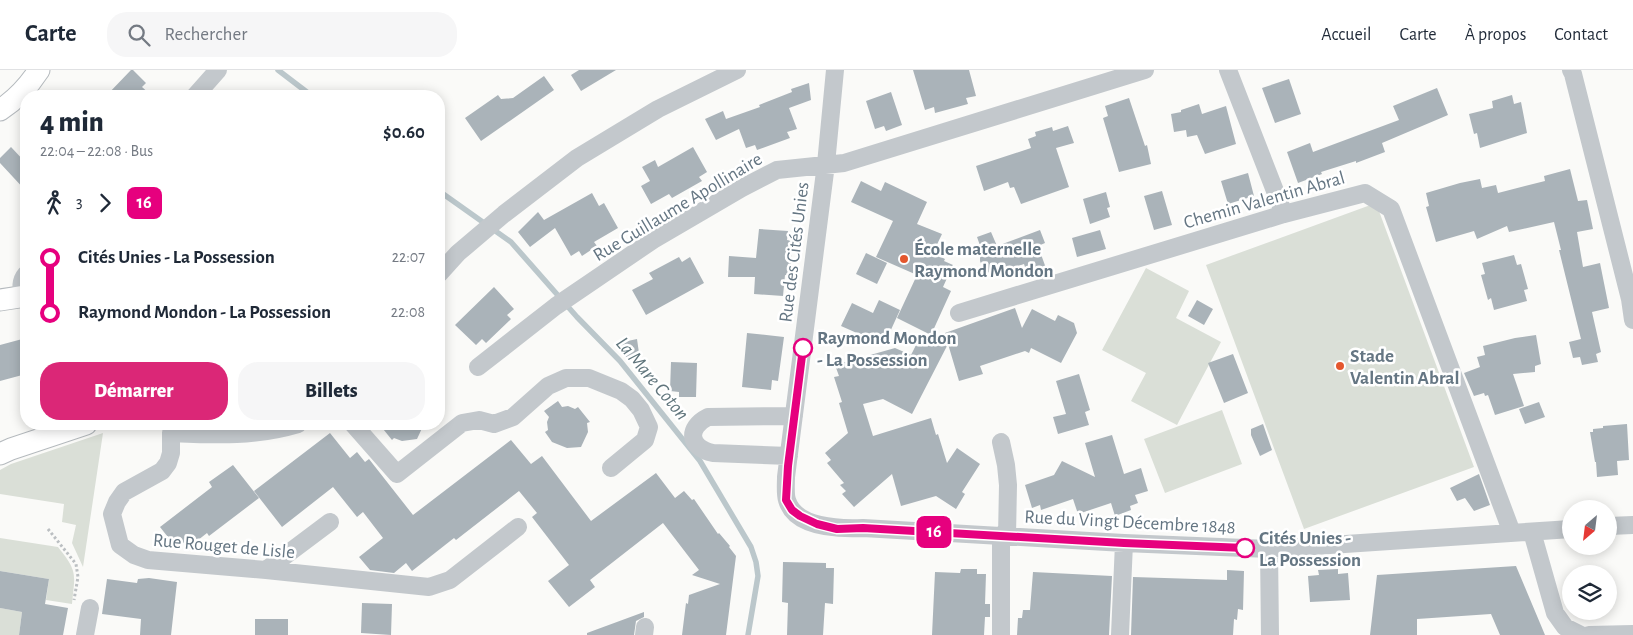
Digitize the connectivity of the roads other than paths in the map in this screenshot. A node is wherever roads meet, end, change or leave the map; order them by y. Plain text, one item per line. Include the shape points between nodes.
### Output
1 (39, 70) edge
2 (218, 70) edge
3 (737, 70) edge
4 (835, 70) edge
5 (1146, 70) edge
6 (1228, 70) edge
7 (1571, 70) edge
8 (25, 90) edge
9 (200, 90) edge
10 (20, 94) edge
11 (0, 110) edge
12 (826, 164) junction
13 (1284, 214) junction
14 (445, 267) edge
15 (20, 297) edge
16 (0, 300) edge
17 (959, 314) dead end
18 (1633, 320) edge
19 (478, 367) dead end
20 (794, 416) junction
21 (68, 430) edge
22 (168, 430) edge
23 (181, 430) edge
24 (276, 430) edge
25 (358, 430) edge
26 (1001, 442) dead end
27 (0, 454) edge
28 (789, 456) junction
29 (611, 468) dead end
30 (786, 500) joint
31 (330, 522) dead end
32 (1633, 525) edge
33 (1618, 526) edge
34 (518, 527) dead end
35 (1562, 530) edge
36 (1532, 532) junction
37 (1512, 533) junction
38 (1004, 536) junction
39 (1124, 543) junction
40 (1269, 549) junction
41 (266, 570) junction
42 (82, 607) road end
43 (1633, 634) edge
44 (85, 635) edge
45 (1001, 635) edge
46 (1120, 635) edge
47 (1270, 635) edge
48 (1581, 635) edge
49 (1589, 635) edge

1 - 8 main road
2 - 9 street
3 - 14 street via 658,109 577,158 504,214
4 - 12 street, Rue des Cités Unies
5 - 12 street, Rue Guillaume Apollinaire via 844,163
6 - 13 street
7 - 18 street via 1590,136
10 - 11 main road
12 - 19 street, Rue Guillaume Apollinaire via 777,170 742,188 653,240 556,306
12 - 20 street, Rue des Cités Unies
13 - 17 street, Chemin Valentin Abral
13 - 37 street, Chemin Valentin Abral via 1365,193 1391,209
15 - 16 main road
20 - 28 street, Rue des Cités Unies
20 - 28 street via 708,417 698,422 693,432 694,443 702,451
21 - 27 main road
22 - 41 street, Rue Rouget de Lisle via 171,453 162,472 124,492 112,514 120,546 148,560
23 - 24 street, Rue Rouget de Lisle via 212,435
25 - 29 street via 397,474 462,423 480,420 494,424 512,416 548,386 566,378 589,378 632,399 649,427 645,440
26 - 38 street via 1008,485
28 - 30 street, Rue des Cités Unies
30 - 38 street, Rue du Vingt Décembre 1848 via 800,516 837,529
31 - 41 street
32 - 33 street
34 - 41 street, Rue Rouget de Lisle via 450,580 430,587
35 - 36 street, Rue du Vingt Décembre 1848
36 - 37 street, Rue du Vingt Décembre 1848
36 - 48 street via 1554,613 1565,627
37 - 40 street, Rue du Vingt Décembre 1848
38 - 39 street, Rue du Vingt Décembre 1848
38 - 45 street
39 - 40 street, Rue du Vingt Décembre 1848
39 - 46 street
40 - 47 street
42 - 44 street
43 - 49 street

